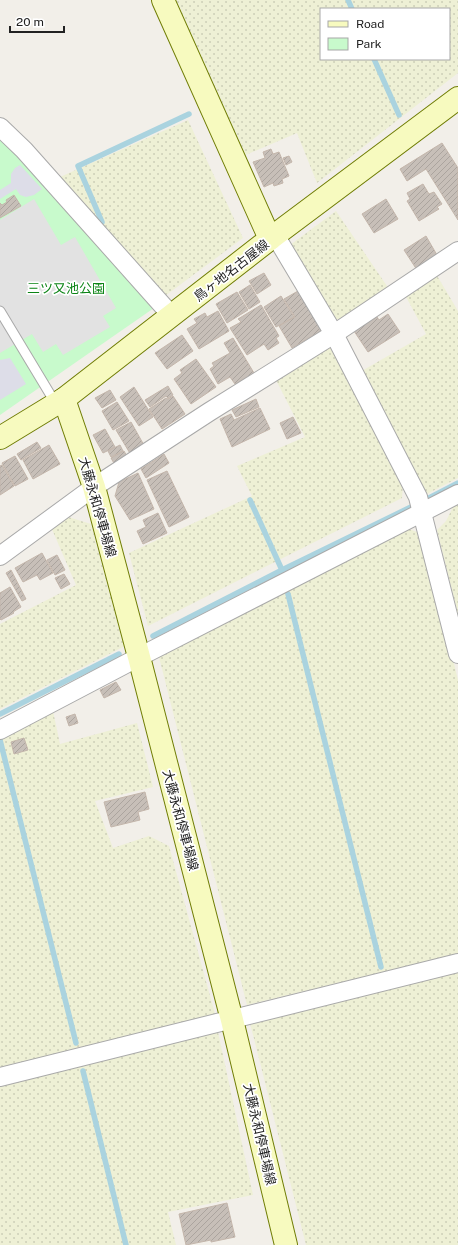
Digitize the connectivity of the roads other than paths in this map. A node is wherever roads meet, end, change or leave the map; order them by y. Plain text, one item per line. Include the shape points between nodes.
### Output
1 (163, 0) edge
2 (458, 98) edge
3 (0, 127) edge
4 (273, 237) junction
5 (458, 251) edge
6 (0, 311) edge
7 (172, 316) junction
8 (334, 334) junction
9 (60, 401) junction
10 (0, 438) edge
11 (94, 487) junction
12 (458, 494) edge
13 (422, 512) junction
14 (0, 556) edge
15 (458, 654) edge
16 (139, 657) junction
17 (0, 730) edge
18 (458, 963) edge
19 (232, 1020) junction
20 (0, 1077) edge
21 (286, 1245) edge

1 - 4 main road
2 - 4 main road, 鳥ヶ地名古屋線
3 - 7 street via 24,150
4 - 7 main road, 鳥ヶ地名古屋線
4 - 8 street
5 - 8 street
6 - 9 lane
7 - 9 main road, 鳥ヶ地名古屋線
8 - 11 street
8 - 13 street via 418,497
9 - 10 main road, 鳥ヶ地名古屋線
9 - 11 main road, 大藤永和停車場線
11 - 14 street
11 - 16 main road, 大藤永和停車場線
12 - 13 street
13 - 15 street
13 - 16 street
16 - 17 street
16 - 19 main road, 大藤永和停車場線
18 - 19 street
19 - 20 street
19 - 21 main road, 大藤永和停車場線

